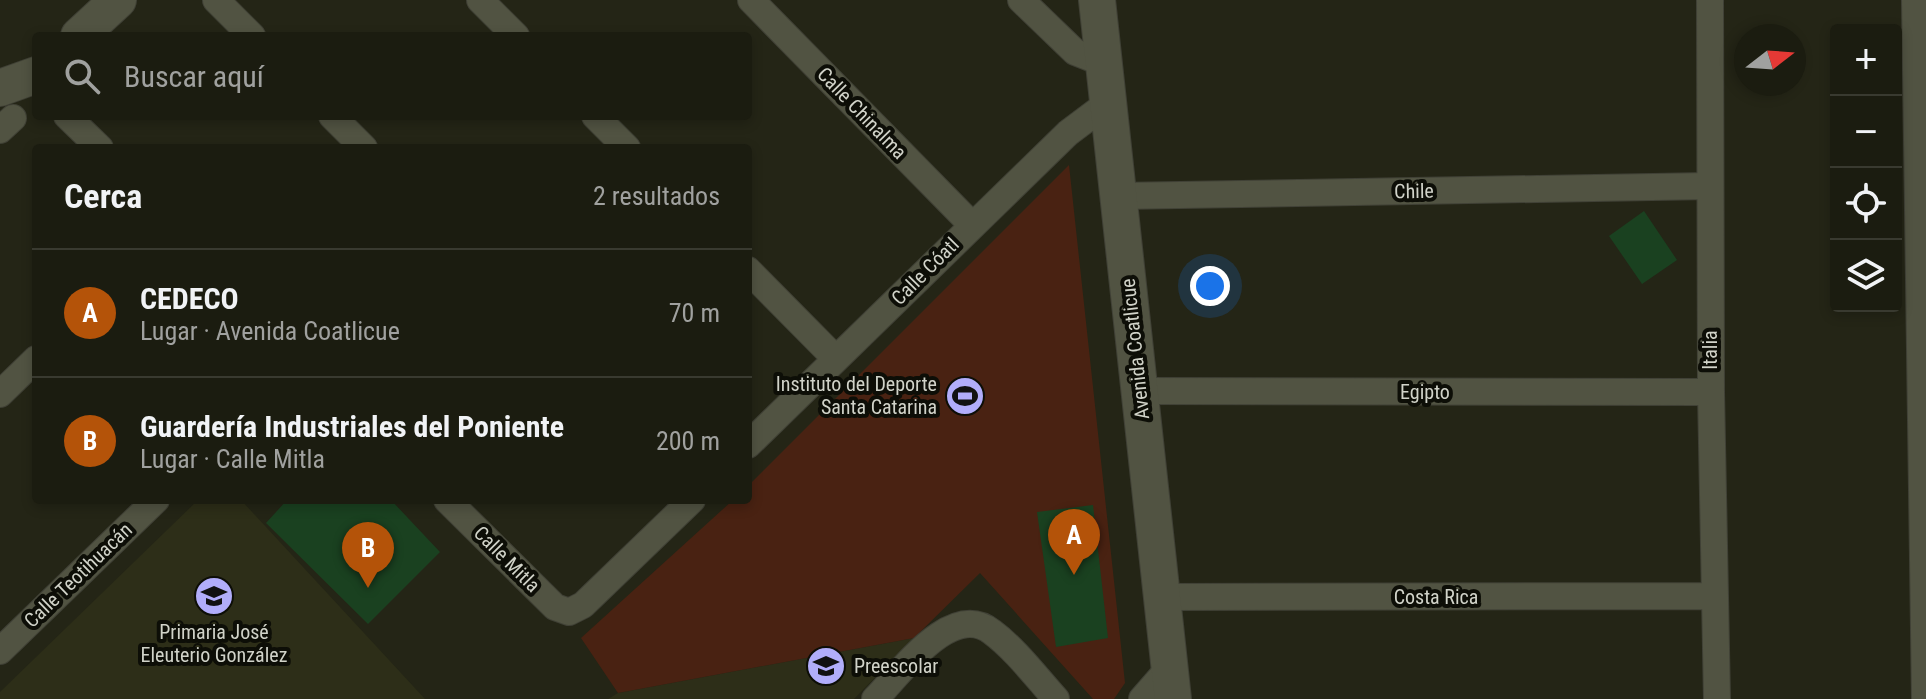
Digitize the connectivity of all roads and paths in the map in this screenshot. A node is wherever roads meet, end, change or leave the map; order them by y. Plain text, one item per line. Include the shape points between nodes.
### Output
1 (118, 0) edge
2 (216, 0) edge
3 (480, 0) edge
4 (751, 0) edge
5 (1021, 0) edge
6 (1097, 0) edge
7 (1710, 0) edge
8 (1915, 0) edge
9 (83, 32) edge
10 (248, 32) edge
11 (512, 32) edge
12 (1103, 63) junction
13 (32, 80) edge
14 (1108, 103) junction
15 (4, 112) edge
16 (71, 120) edge
17 (336, 120) edge
18 (599, 120) edge
19 (96, 144) edge
20 (360, 144) edge
21 (623, 144) edge
22 (1709, 186) junction
23 (1118, 196) junction
24 (972, 225) junction
25 (752, 274) edge
26 (836, 359) junction
27 (32, 363) edge
28 (1140, 391) junction
29 (1711, 392) junction
30 (0, 394) edge
31 (752, 441) edge
32 (152, 504) edge
33 (451, 504) edge
34 (688, 504) edge
35 (1713, 596) junction
36 (1160, 597) junction
37 (0, 651) edge
38 (1171, 683) edge
39 (875, 699) edge
40 (1056, 699) edge
41 (1142, 699) edge
42 (1717, 699) edge
43 (1925, 699) edge

1 - 9 street
2 - 10 street
3 - 11 street
4 - 24 street, Calle Chinalma
5 - 12 street via 1075,52
6 - 12 street, Avenida Coatlicue
7 - 22 street, Italia
8 - 43 street
12 - 14 street, Avenida Coatlicue
13 - 15 street
14 - 23 street, Avenida Coatlicue
14 - 24 street, Calle Cóatl via 1068,133
16 - 19 street
17 - 20 street
18 - 21 street
22 - 23 street, Chile
22 - 29 street, Italia
23 - 28 street, Avenida Coatlicue
24 - 26 street, Calle Cóatl
25 - 26 street
26 - 31 street, Calle Cóatl
27 - 30 street
28 - 29 street, Egipto
28 - 36 street, Avenida Coatlicue
29 - 35 street, Italia
32 - 37 street, Calle Teotihuacán
33 - 34 street, Calle Mitla via 555,607 569,612 583,605
35 - 36 street, Costa Rica
35 - 42 street, Italia
36 - 38 street, Avenida Coatlicue
38 - 41 street
39 - 40 street via 942,633 972,623 993,632

